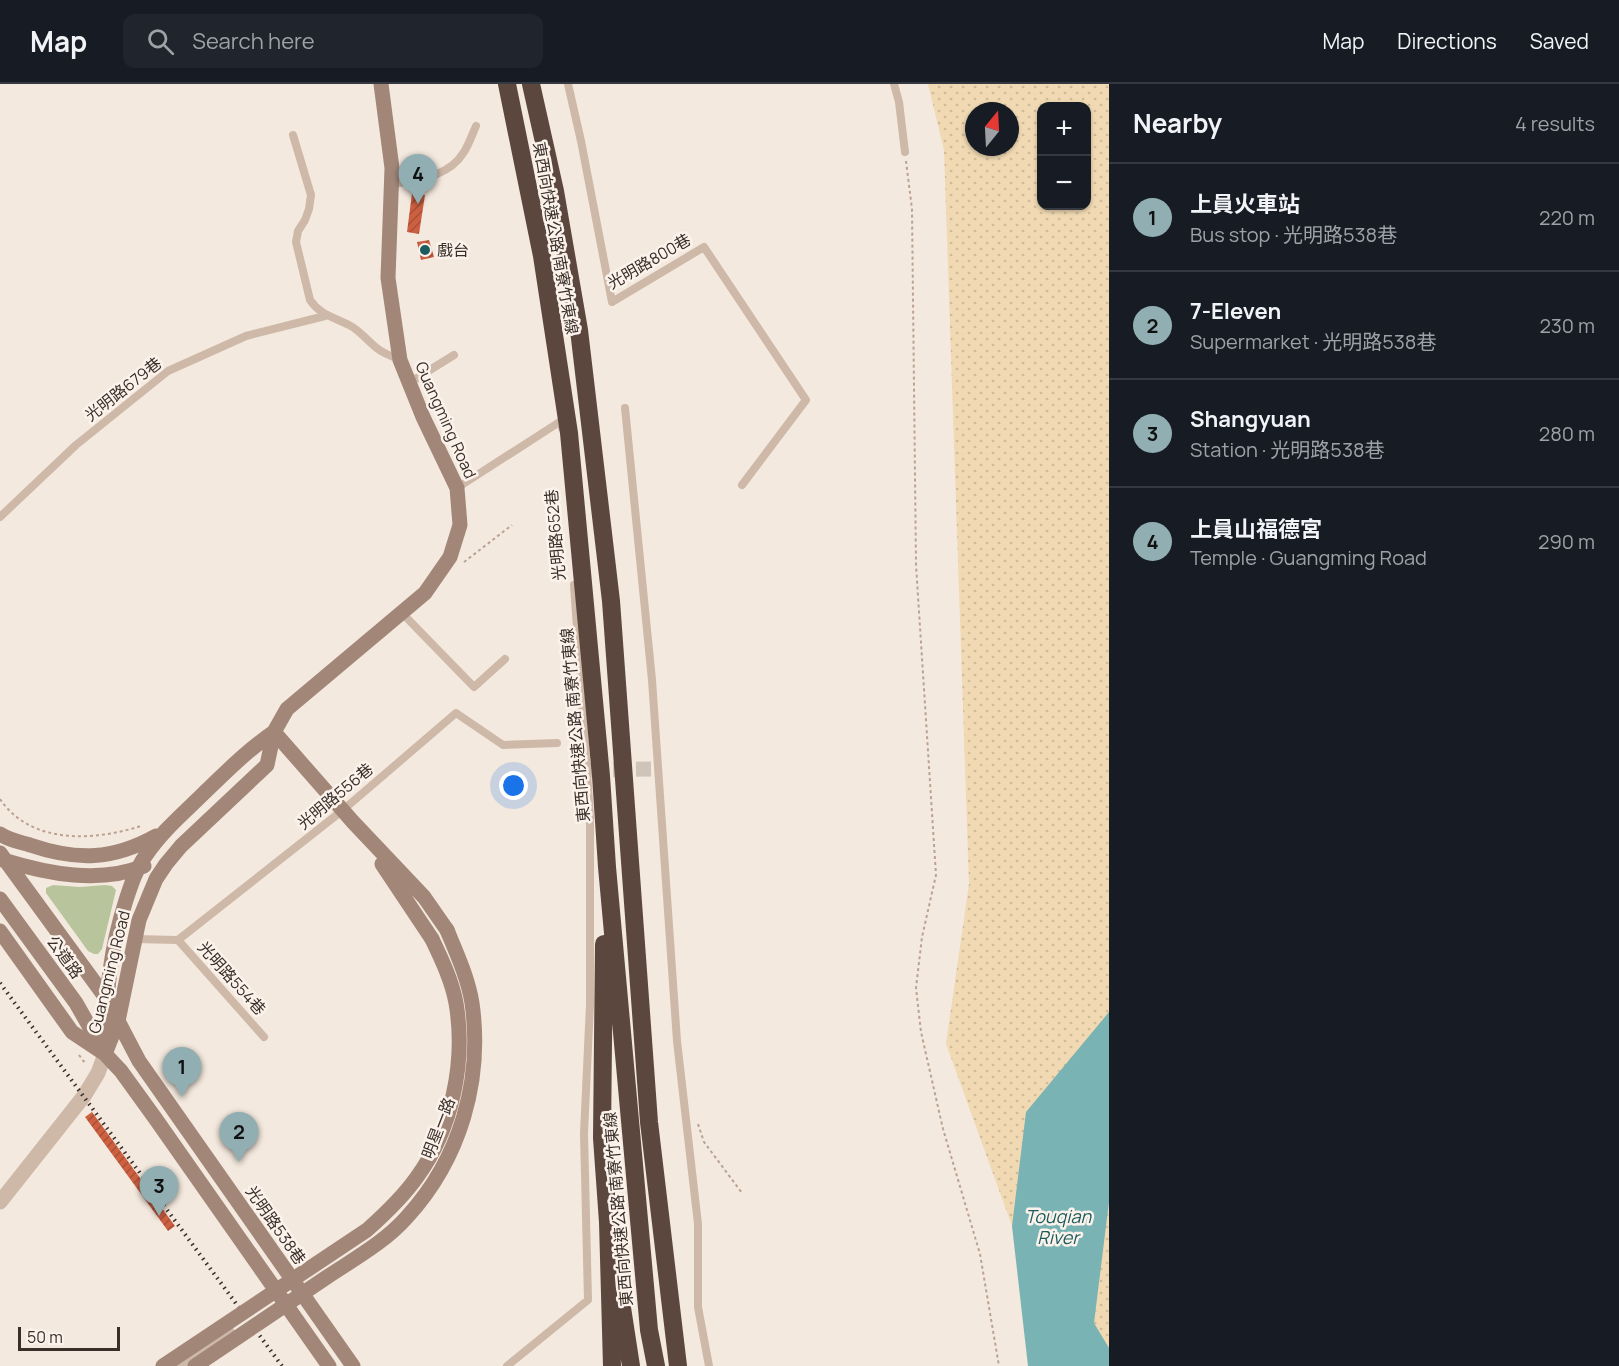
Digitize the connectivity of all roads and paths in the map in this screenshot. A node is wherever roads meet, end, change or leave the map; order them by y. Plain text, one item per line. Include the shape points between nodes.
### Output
1 (381, 84) edge
2 (507, 84) edge
3 (531, 84) edge
4 (568, 84) edge
5 (894, 84) edge
6 (476, 126) dead end
7 (293, 135) dead end
8 (905, 152) joint
9 (392, 184) junction
10 (325, 316) junction
11 (454, 355) dead end
12 (400, 360) junction
13 (409, 383) junction
14 (625, 408) dead end
15 (742, 485) dead end
16 (457, 488) junction
17 (0, 517) edge
18 (512, 525) dead end
19 (460, 566) dead end
20 (402, 612) junction
21 (505, 659) dead end
22 (274, 732) junction
23 (557, 743) dead end
24 (0, 799) edge
25 (348, 816) junction
26 (175, 821) junction
27 (148, 824) dead end
28 (1, 833) edge
29 (181, 846) junction
30 (2, 858) edge
31 (607, 867) junction
32 (137, 868) junction
33 (0, 899) edge
34 (0, 931) edge
35 (134, 939) junction
36 (178, 940) junction
37 (112, 1010) junction
38 (264, 1036) dead end
39 (105, 1054) junction
40 (685, 1117) junction
41 (742, 1193) dead end
42 (0, 1202) edge
43 (608, 1222) junction
44 (231, 1332) dead end
45 (163, 1366) edge
46 (180, 1366) edge
47 (195, 1366) edge
48 (329, 1366) edge
49 (353, 1366) edge
50 (507, 1366) edge
51 (612, 1366) edge
52 (631, 1366) edge
53 (656, 1366) edge
54 (679, 1366) edge
55 (709, 1366) edge
56 (999, 1366) edge

1 - 9 street, Guangming Road
2 - 31 highway, 東西向快速公路 南寮竹東線 via 542,256 569,433
3 - 54 highway, 東西向快速公路 南寮竹東線 via 555,191 579,330 611,601 649,1122
4 - 15 lane, 光明路800巷 via 612,302 704,247 807,400
5 - 8 lane
6 - 9 lane via 464,153 445,170 423,179
7 - 10 lane via 311,195 296,242 310,300
8 - 56 path via 912,209 916,576 936,875 916,988 921,1032 944,1129 980,1254
9 - 12 street, Guangming Road via 388,278
10 - 12 lane via 350,326 378,349
10 - 17 lane, 光明路679巷 via 246,336 168,371 76,445
11 - 13 lane
12 - 13 street, Guangming Road
13 - 16 street, Guangming Road
14 - 40 lane via 652,680 676,1041
16 - 20 street, Guangming Road via 460,525 450,557 425,593
16 - 50 lane, 光明路652巷 via 561,421 590,816 590,1005 584,1133 588,1300
18 - 19 path
20 - 21 lane via 474,687
20 - 22 street, Guangming Road via 287,709
22 - 25 street, 明星一路
22 - 26 street, Guangming Road via 251,748
22 - 29 street, Guangming Road via 267,765
23 - 25 lane, 光明路556巷 via 503,745 456,713
24 - 27 path via 22,822 57,834 93,837
25 - 36 lane, 光明路556巷
25 - 45 street, 明星一路, bridge via 432,939 446,969 456,1002 459,1037 458,1072 450,1110 436,1148 417,1178 367,1230
25 - 47 street, 明星一路, bridge via 424,897 447,930 461,964 472,1001 476,1039 465,1114 450,1156 406,1219 377,1243
26 - 28 street via 136,847 98,856 62,854
26 - 32 street, Guangming Road
28 - 30 street
29 - 32 street
29 - 35 street, Guangming Road via 156,879
30 - 32 street via 80,876
30 - 37 street, 公道路
31 - 43 highway via 602,1138
31 - 53 highway, 東西向快速公路 南寮竹東線 via 649,1330
32 - 37 street, Guangming Road via 113,945
33 - 39 street, 公道路 via 76,1003
34 - 39 street via 72,1032
35 - 36 lane
35 - 37 street, Guangming Road
36 - 38 lane, 光明路554巷
37 - 39 street, Guangming Road
37 - 39 street, Guangming Road
37 - 49 street, 光明路538巷 via 151,1079
39 - 42 street, Guangming Road via 84,1096
39 - 48 street via 155,1118
40 - 41 path via 696,1118 704,1142
40 - 55 lane via 698,1224 698,1307
43 - 51 highway
43 - 52 highway
44 - 46 lane

